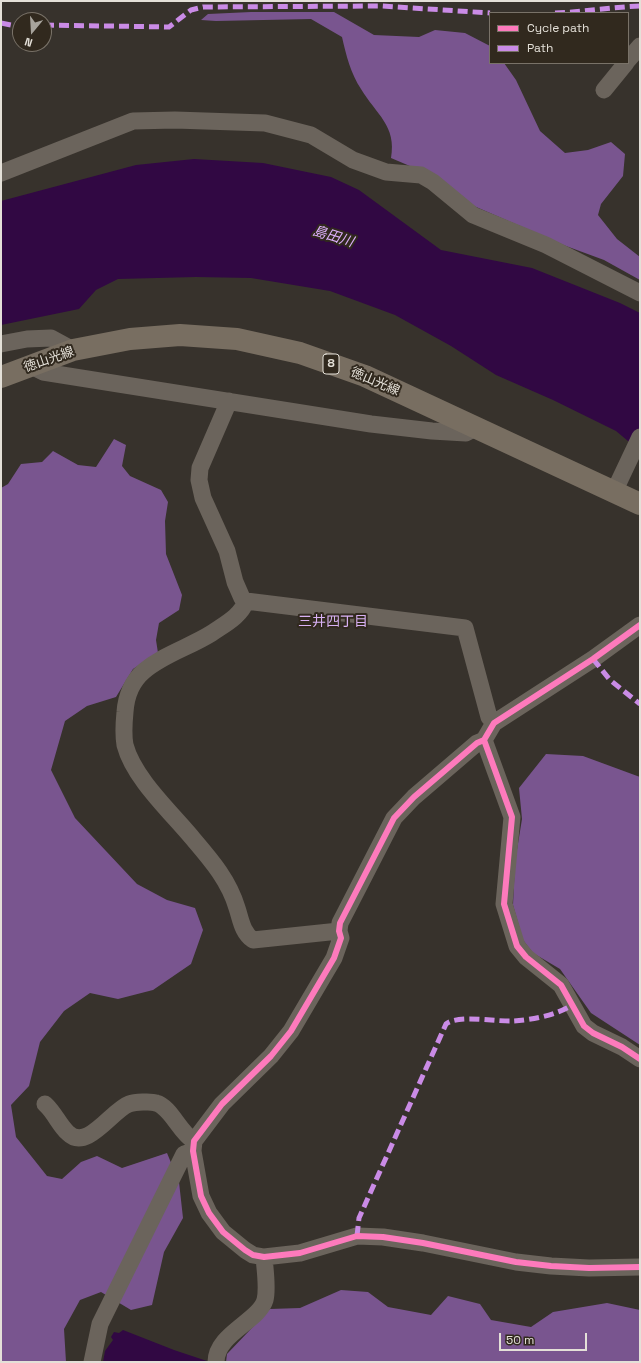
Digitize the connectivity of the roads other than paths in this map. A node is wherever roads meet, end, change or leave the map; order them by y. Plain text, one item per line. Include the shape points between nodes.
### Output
1 (640, 46) edge
2 (629, 59) edge
3 (625, 64) edge
4 (604, 90) dead end
5 (1, 173) edge
6 (640, 293) edge
7 (1, 344) edge
8 (72, 350) junction
9 (31, 366) junction
10 (1, 377) edge
11 (229, 401) junction
12 (478, 427) junction
13 (640, 437) edge
14 (618, 482) junction
15 (640, 504) edge
16 (246, 600) junction
17 (640, 625) edge
18 (494, 723) junction
19 (484, 740) junction
20 (339, 930) junction
21 (640, 1059) edge
22 (45, 1104) dead end
23 (194, 1146) junction
24 (264, 1257) junction
25 (640, 1267) edge
26 (92, 1362) edge
27 (216, 1362) edge

1 - 2 street
3 - 4 street
5 - 6 street via 133,121 265,123 311,135 353,160 386,172 421,175 473,215 546,245
7 - 8 street via 51,338
8 - 9 main road, 徳山光線 / 8
8 - 12 main road, 徳山光線 / 8 via 130,339 180,335 237,339 300,353 365,376
9 - 10 main road, 徳山光線 / 8
9 - 11 street via 42,372
11 - 12 street via 432,431 466,433
11 - 16 street via 202,461 199,480 203,498 227,551 235,582 242,598
12 - 14 main road, 徳山光線 / 8
13 - 14 street
14 - 15 main road, 徳山光線 / 8
16 - 18 street via 465,628 489,717
16 - 20 street via 243,609 230,621 180,651 161,658 142,672 132,685 126,703 125,744 146,784 223,875 235,900 246,935 253,940
17 - 18 street via 593,659
18 - 19 street
19 - 20 street via 477,743 414,797 394,818 340,923
19 - 21 street via 512,817 504,904 517,946 526,957 561,985 584,1026
20 - 23 street via 341,938 334,958 291,1031 271,1056 222,1104
22 - 23 street via 54,1112 68,1134 76,1138 88,1137 128,1104 155,1102 164,1107
23 - 24 street via 201,1196 209,1213 223,1232 245,1250
23 - 26 street via 184,1154 112,1298 100,1324
24 - 25 street via 300,1253 358,1236 423,1243 516,1262 551,1266
24 - 27 street via 265,1299 261,1308 232,1333 216,1357

